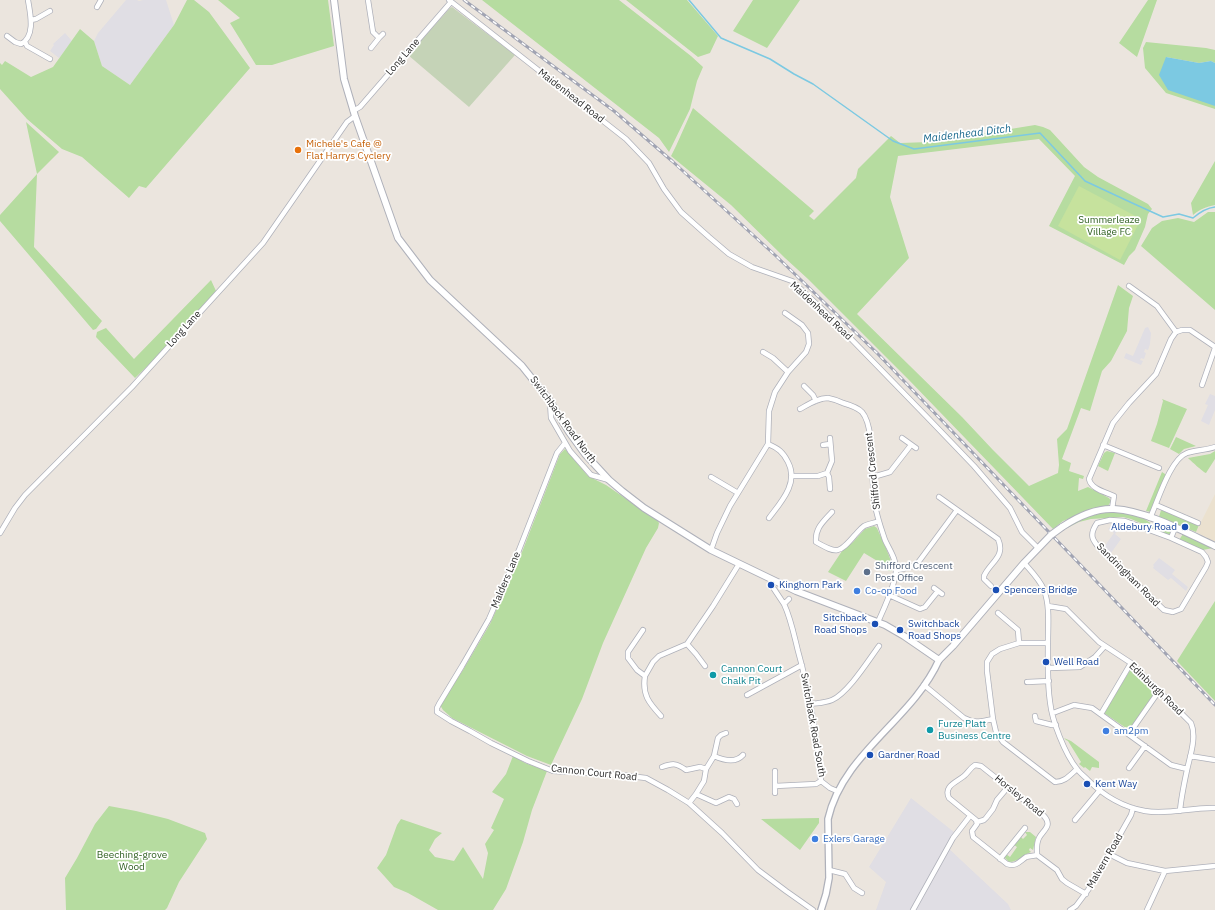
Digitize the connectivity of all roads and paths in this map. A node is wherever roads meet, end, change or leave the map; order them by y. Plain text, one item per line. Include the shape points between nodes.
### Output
1 (28, 0) edge
2 (101, 0) edge
3 (334, 0) edge
4 (368, 0) edge
5 (450, 1) edge
6 (97, 7) dead end
7 (50, 11) dead end
8 (31, 20) junction
9 (383, 34) dead end
10 (7, 36) dead end
11 (379, 38) junction
12 (25, 42) junction
13 (371, 48) dead end
14 (50, 59) dead end
15 (354, 113) junction
16 (1129, 286) dead end
17 (785, 313) dead end
18 (1176, 332) junction
19 (1215, 347) edge
20 (763, 352) dead end
21 (788, 372) junction
22 (1202, 385) dead end
23 (804, 386) dead end
24 (550, 401) junction
25 (816, 401) junction
26 (800, 409) dead end
27 (830, 438) dead end
28 (902, 438) dead end
29 (565, 443) junction
30 (768, 444) junction
31 (830, 444) junction
32 (823, 445) dead end
33 (911, 445) junction
34 (1103, 445) junction
35 (1215, 447) edge
36 (916, 448) dead end
37 (1159, 468) dead end
38 (827, 473) junction
39 (793, 476) junction
40 (710, 477) dead end
41 (873, 477) junction
42 (609, 480) junction
43 (830, 489) dead end
44 (738, 493) junction
45 (939, 497) dead end
46 (1156, 505) junction
47 (1112, 509) junction
48 (957, 510) junction
49 (832, 512) dead end
50 (822, 515) dead end
51 (773, 516) dead end
52 (1150, 518) junction
53 (826, 519) junction
54 (878, 521) junction
55 (1198, 523) dead end
56 (1175, 528) junction
57 (0, 533) edge
58 (1171, 538) junction
59 (1215, 546) edge
60 (1038, 548) junction
61 (711, 550) junction
62 (1024, 563) junction
63 (739, 564) junction
64 (897, 570) junction
65 (979, 572) dead end
66 (984, 576) junction
67 (991, 586) dead end
68 (774, 589) dead end
69 (942, 594) dead end
70 (889, 595) junction
71 (789, 599) dead end
72 (784, 604) junction
73 (1048, 606) junction
74 (998, 613) dead end
75 (878, 622) junction
76 (643, 630) dead end
77 (1048, 643) junction
78 (687, 644) junction
79 (1019, 644) junction
80 (879, 646) dead end
81 (1104, 646) junction
82 (939, 660) junction
83 (1131, 664) junction
84 (802, 665) junction
85 (705, 666) dead end
86 (1049, 668) junction
87 (645, 676) junction
88 (1049, 681) junction
89 (1026, 682) dead end
90 (924, 685) junction
91 (1159, 691) junction
92 (747, 695) dead end
93 (811, 704) junction
94 (437, 712) joint
95 (1052, 713) junction
96 (1101, 714) junction
97 (661, 716) dead end
98 (1035, 716) dead end
99 (993, 719) junction
100 (1056, 725) junction
101 (726, 733) dead end
102 (1129, 734) junction
103 (1145, 746) junction
104 (742, 755) dead end
105 (714, 756) junction
106 (1190, 756) junction
107 (1215, 760) edge
108 (662, 767) dead end
109 (1129, 768) dead end
110 (706, 769) junction
111 (1077, 769) junction
112 (1187, 769) junction
113 (774, 771) dead end
114 (821, 781) junction
115 (775, 786) junction
116 (1008, 787) junction
117 (1100, 790) junction
118 (837, 791) junction
119 (776, 793) dead end
120 (696, 794) junction
121 (689, 803) junction
122 (737, 804) dead end
123 (1133, 808) junction
124 (1215, 808) edge
125 (1180, 811) junction
126 (970, 816) junction
127 (1075, 820) dead end
128 (977, 822) junction
129 (1025, 828) dead end
130 (1109, 854) junction
131 (1037, 855) junction
132 (1000, 859) junction
133 (1215, 866) edge
134 (829, 870) junction
135 (1165, 871) junction
136 (862, 893) dead end
137 (1086, 894) junction
138 (813, 910) edge
139 (821, 910) edge
140 (913, 910) edge
141 (1070, 910) edge
142 (1147, 910) edge

1 - 8 street
2 - 6 street
3 - 15 main road, Switchback Road North via 344,79
4 - 11 street via 373,32
5 - 15 street, Long Lane
5 - 60 street, Maidenhead Road via 626,139 649,163 680,212 729,254 752,267 792,281 974,466 1010,508 1022,532
7 - 8 street
8 - 12 street via 29,36
9 - 11 street
10 - 12 street via 21,44
11 - 13 street
12 - 14 street
15 - 24 main road, Switchback Road North via 398,238 430,280 522,366
15 - 57 street, Long Lane via 263,243 132,387 25,495 14,508
16 - 18 street via 1157,306
17 - 21 street via 802,325 808,333 809,344 806,352
18 - 19 street via 1190,330
18 - 34 street via 1156,374 1113,423
19 - 22 street via 1206,380
20 - 21 street
21 - 30 street via 775,392 770,411
23 - 25 street
24 - 29 street via 551,418
24 - 42 main road, Switchback Road North via 568,432
25 - 26 street, Shifford Crescent
25 - 41 street, Shifford Crescent via 828,398 853,406 866,418
27 - 31 street
28 - 33 street
29 - 42 street via 591,475
29 - 94 street, Malders Lane via 557,453 490,619 438,704
30 - 39 street via 778,448 784,455
30 - 44 street
31 - 32 street
31 - 38 street via 832,461
33 - 36 street
33 - 41 street via 890,472
34 - 37 street
34 - 47 street via 1089,479 1093,486 1114,496
35 - 46 street via 1182,455 1174,463
38 - 39 street via 818,476
38 - 43 street
39 - 51 street
40 - 44 street
41 - 54 street, Shifford Crescent
42 - 61 main road, Switchback Road North via 644,508
44 - 61 street
45 - 48 street
46 - 52 street
46 - 55 street
47 - 52 main road
47 - 60 main road, bridge via 1078,517 1051,535
48 - 64 street via 917,564
48 - 66 street via 998,538 1001,545 1000,552
49 - 53 street
50 - 53 street
52 - 56 main road
53 - 54 street via 816,534 814,543 837,551 846,546 863,527
54 - 64 street, Shifford Crescent
56 - 58 street
56 - 59 main road
58 - 58 street, Sandringham Road via 1125,521 1110,520 1097,523 1092,530 1092,538 1102,551 1164,610 1173,612 1181,609 1208,562 1202,552
60 - 62 main road
61 - 63 main road, Switchback Road North
62 - 73 street via 1044,589
62 - 82 main road
63 - 75 main road, Switchback Road North via 796,591
63 - 78 street
64 - 70 street
65 - 66 street
66 - 67 street
68 - 72 street, Switchback Road South
69 - 70 street via 936,590 925,607 920,608
70 - 75 street
71 - 72 street
72 - 84 street, Switchback Road South
73 - 77 street
73 - 81 street, Edinburgh Road via 1066,609
74 - 79 street via 1018,630
75 - 82 main road, Switchback Road North
76 - 87 street via 628,652 628,658
77 - 79 street
77 - 86 street
78 - 85 street
78 - 87 street via 659,656
79 - 99 street via 1000,649 992,654 987,662
80 - 93 street via 839,695 832,700
81 - 83 street, Edinburgh Road
81 - 86 street via 1095,657 1080,667
82 - 90 street
83 - 91 street, Edinburgh Road
83 - 96 street
84 - 92 street
84 - 93 street, Switchback Road South
86 - 88 street
87 - 97 street via 645,694
88 - 89 street
88 - 95 street
90 - 99 street via 970,721
90 - 118 street via 845,777
91 - 102 street
91 - 106 street, Edinburgh Road via 1194,728
93 - 114 street, Switchback Road South
94 - 121 street, Cannon Court Road via 496,745 553,771 646,778
95 - 96 street via 1074,706 1092,708
95 - 100 street
96 - 102 street
98 - 100 street via 1036,721
99 - 111 street via 996,732 1003,742 1055,782 1066,780
100 - 111 street
101 - 105 street via 718,738
102 - 103 street
103 - 109 street
103 - 112 street via 1171,765
104 - 105 street via 736,760 725,761
105 - 110 street
106 - 107 street
106 - 112 street, Edinburgh Road
108 - 110 street via 672,764 686,770 700,767
110 - 120 street via 704,781
111 - 117 street
112 - 125 street, Edinburgh Road
113 - 115 street
114 - 115 street via 816,784
114 - 118 street, Switchback Road South
115 - 119 street
116 - 126 street, Horsley Road via 981,766 973,766 963,777 955,781 947,793 949,798
116 - 128 street via 997,800 994,809 984,820
116 - 131 street, Horsley Road via 1047,820 1048,826 1038,840
117 - 123 street via 1112,799
117 - 127 street
118 - 134 street via 828,819
120 - 121 street
120 - 122 street via 716,803 729,797
121 - 138 street, Cannon Court Road via 758,870
123 - 125 street via 1146,811
123 - 130 street, Malvern Road
124 - 125 street
126 - 128 street
126 - 140 street via 957,833
128 - 132 street via 972,835
129 - 132 street
130 - 135 street via 1127,862
130 - 137 street, Malvern Road
131 - 132 street via 1027,857 1011,866
131 - 137 street via 1057,870 1066,883
133 - 135 street
134 - 136 street via 845,874 854,888
134 - 139 street
135 - 142 street
137 - 141 street, Malvern Road

